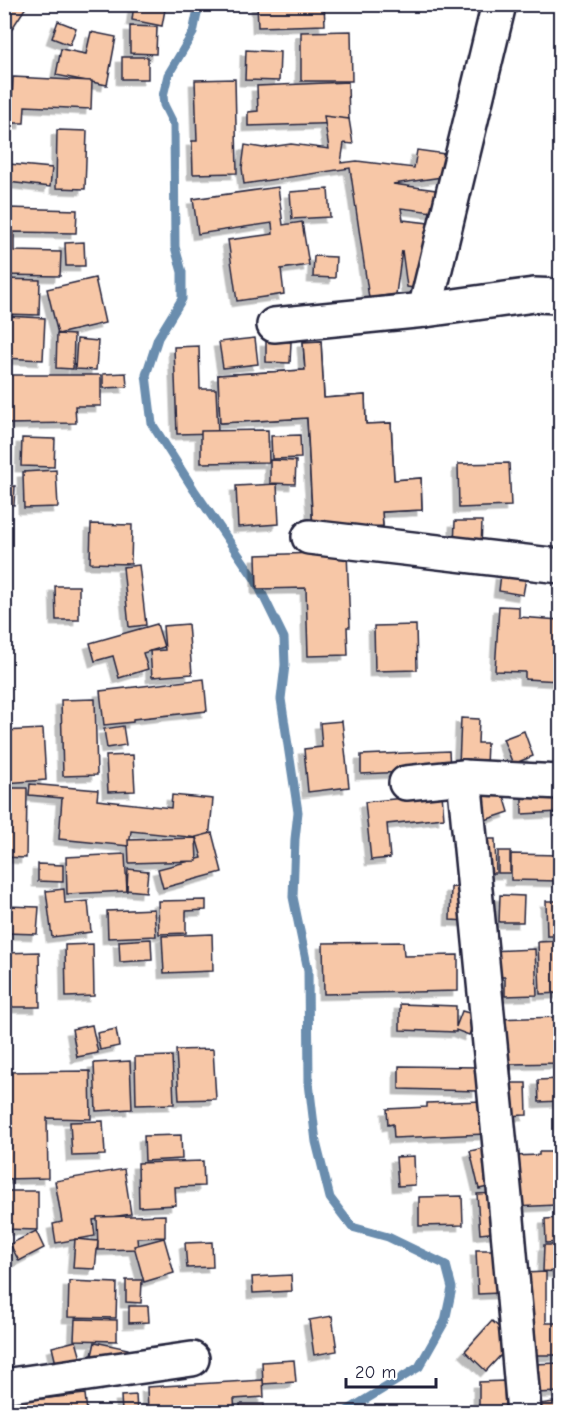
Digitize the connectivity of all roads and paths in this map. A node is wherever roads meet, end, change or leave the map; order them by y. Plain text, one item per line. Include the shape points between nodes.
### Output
1 (498, 4) edge
2 (561, 296) edge
3 (425, 310) junction
4 (274, 325) dead end
5 (309, 537) dead end
6 (561, 566) edge
7 (464, 777) junction
8 (561, 782) edge
9 (406, 783) dead end
10 (192, 1359) dead end
11 (4, 1386) edge
12 (524, 1413) edge

1 - 3 street
2 - 3 street via 534,295
3 - 4 street
5 - 6 street
7 - 8 street
7 - 9 street
7 - 12 street
10 - 11 street

